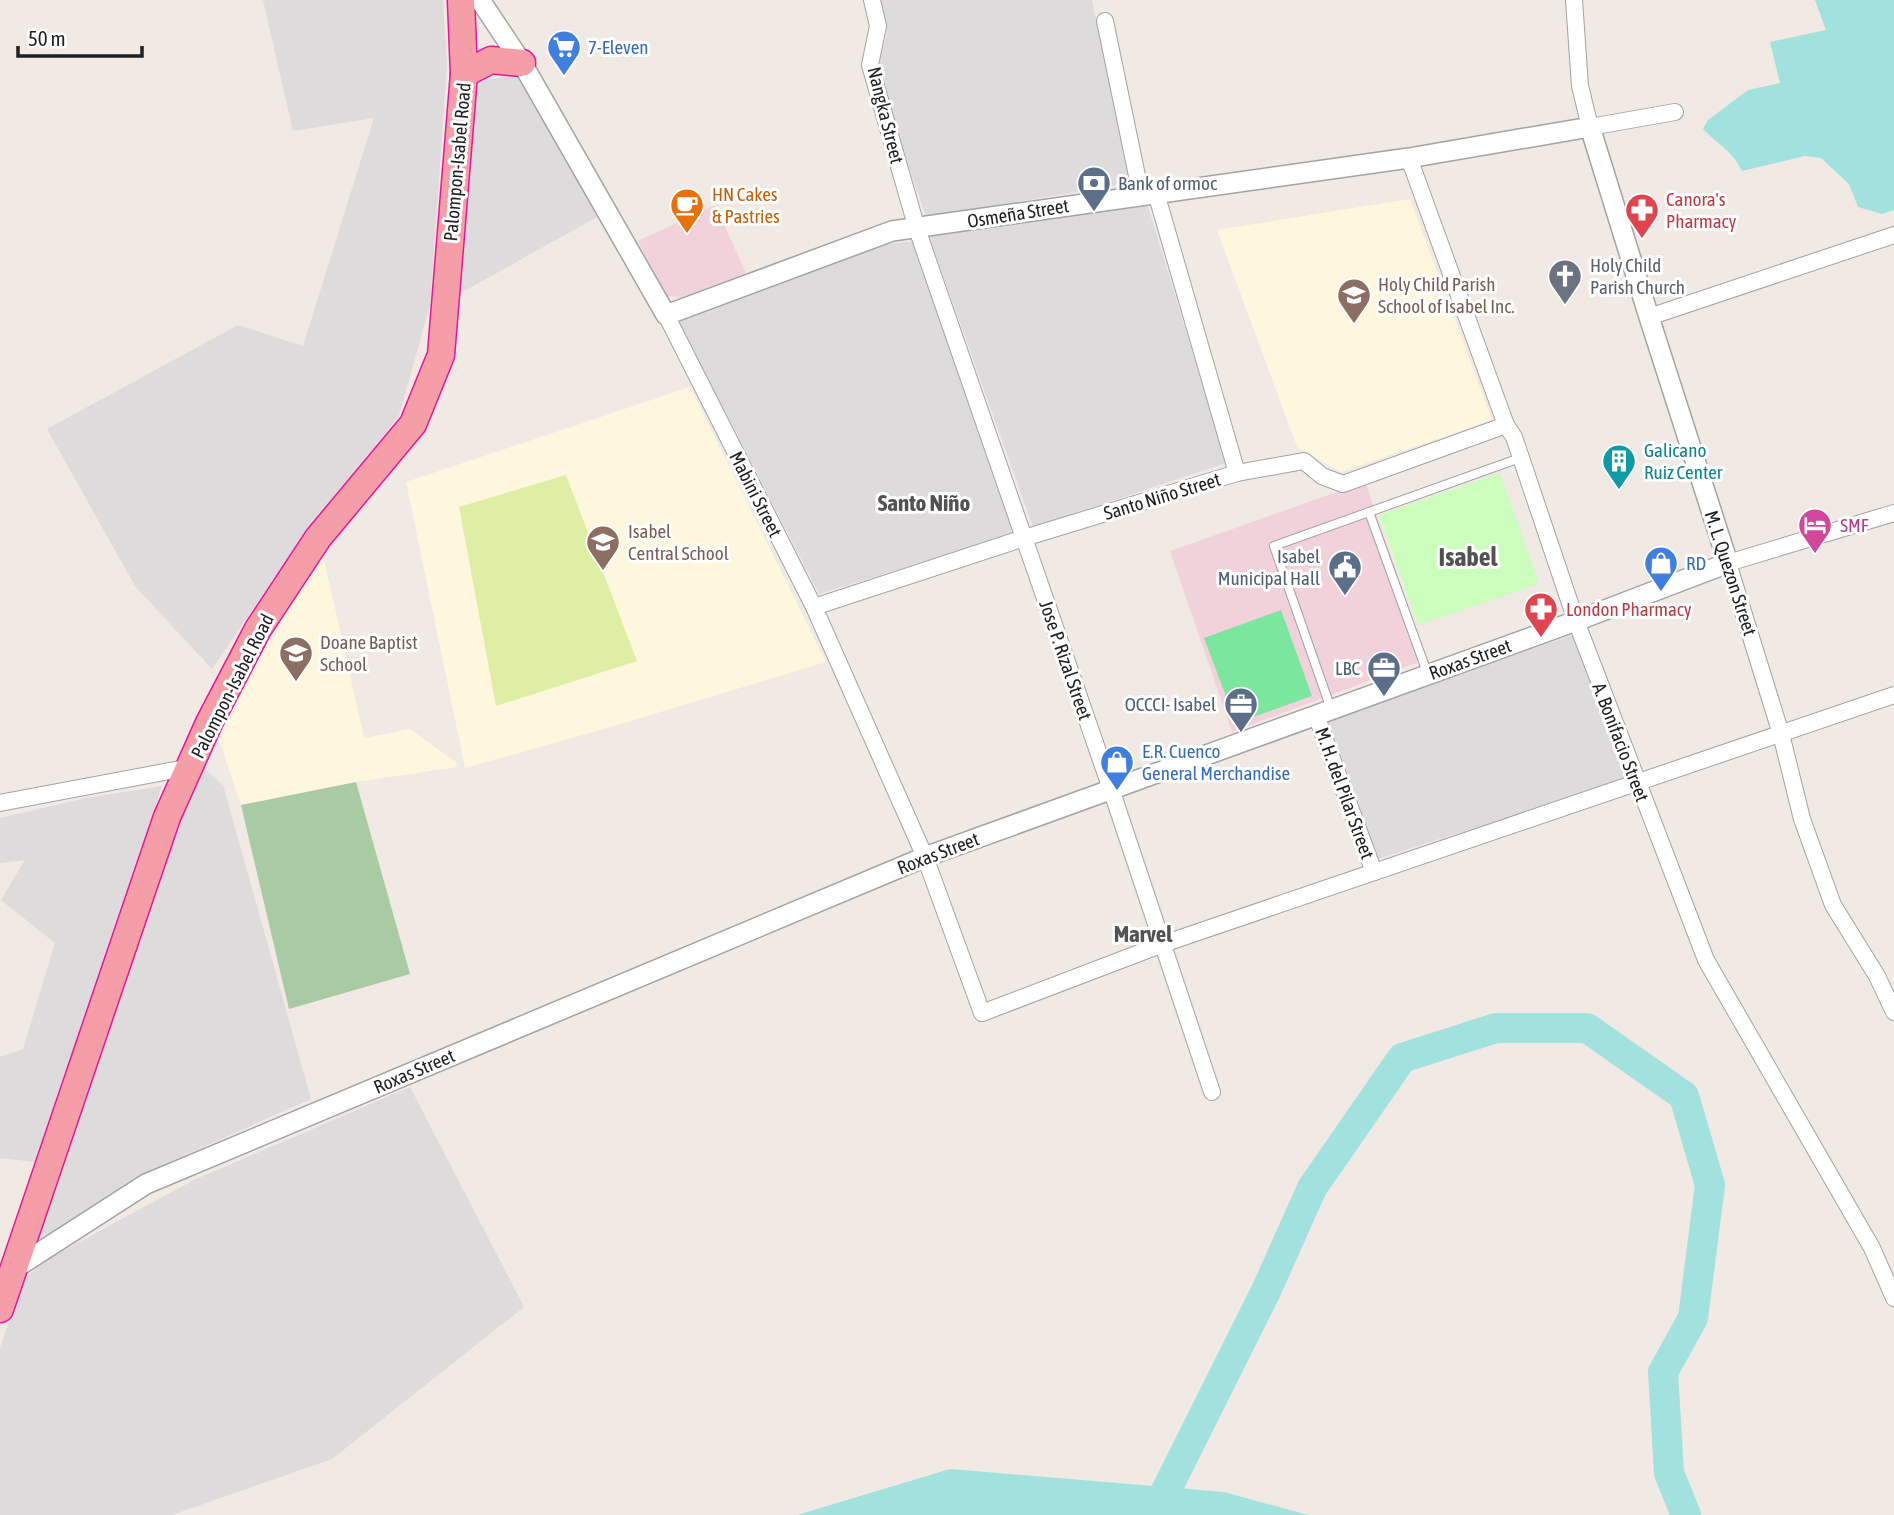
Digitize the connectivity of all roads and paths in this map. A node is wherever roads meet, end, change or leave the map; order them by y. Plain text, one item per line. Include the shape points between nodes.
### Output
1 (461, 0) edge
2 (480, 0) edge
3 (872, 0) edge
4 (1574, 0) edge
5 (1105, 21) dead end
6 (522, 63) junction
7 (464, 74) junction
8 (1675, 112) dead end
9 (1590, 127) junction
10 (1409, 158) junction
11 (1149, 194) junction
12 (917, 229) junction
13 (1894, 235) edge
14 (666, 315) junction
15 (1648, 317) junction
16 (1506, 425) junction
17 (1520, 458) junction
18 (1237, 473) junction
19 (1369, 512) junction
20 (1894, 513) edge
21 (1024, 538) junction
22 (1728, 563) junction
23 (814, 607) junction
24 (1576, 621) junction
25 (1428, 675) junction
26 (1894, 695) edge
27 (1324, 712) junction
28 (1781, 734) junction
29 (191, 767) junction
30 (1636, 782) junction
31 (1111, 789) junction
32 (0, 803) edge
33 (925, 857) junction
34 (1374, 872) junction
35 (1163, 944) junction
36 (1894, 1012) edge
37 (1212, 1092) dead end
38 (14, 1269) junction
39 (1894, 1298) edge
40 (0, 1309) edge

1 - 7 highway, Palompon-Isabel Road
2 - 6 street, Mabini Street
3 - 12 street, Nangka Street via 878,26 870,65
4 - 9 street, M. L. Quezon Street via 1580,86
5 - 11 street
6 - 7 highway via 491,60
6 - 14 street, Mabini Street
7 - 29 highway, Palompon-Isabel Road via 442,355 413,424 318,538 258,629
8 - 9 street
9 - 10 street, Osmeña Street
9 - 15 street, M. L. Quezon Street
10 - 11 street, Osmeña Street
10 - 16 street, A. Bonifacio Street
11 - 12 street, Osmeña Street
11 - 18 street
12 - 14 street, Osmeña Street via 892,231
12 - 21 street, Jose P. Rizal Street
13 - 15 street
14 - 23 street, Mabini Street
15 - 22 street, M. L. Quezon Street
16 - 17 street, A. Bonifacio Street
16 - 18 street, Santo Niño Street via 1343,484 1322,476 1304,461
17 - 19 lane
17 - 24 street, A. Bonifacio Street
18 - 21 street, Santo Niño Street
19 - 25 lane
19 - 27 lane via 1273,546
20 - 22 street, Roxas Street
21 - 23 street, Santo Niño Street
21 - 31 street, Jose P. Rizal Street
22 - 24 street, Roxas Street
22 - 28 street, M. L. Quezon Street
23 - 33 street, Mabini Street
24 - 25 street, Roxas Street
24 - 30 street, A. Bonifacio Street
25 - 27 street, Roxas Street
26 - 28 street
27 - 31 street, Roxas Street
27 - 34 street, M. H. del Pilar Street
28 - 30 street
28 - 36 street, M. L. Quezon Street via 1802,819 1833,905
29 - 32 street
29 - 38 highway, Palompon-Isabel Road via 167,817
30 - 34 street
30 - 39 street, A. Bonifacio Street via 1706,960 1872,1248
31 - 33 street, Roxas Street
31 - 35 street, Jose P. Rizal Street
33 - 35 street, Mabini Street via 982,1013
33 - 38 street, Roxas Street via 146,1184
34 - 35 street
35 - 37 street, Jose P. Rizal Street
38 - 40 highway, Palompon-Isabel Road

